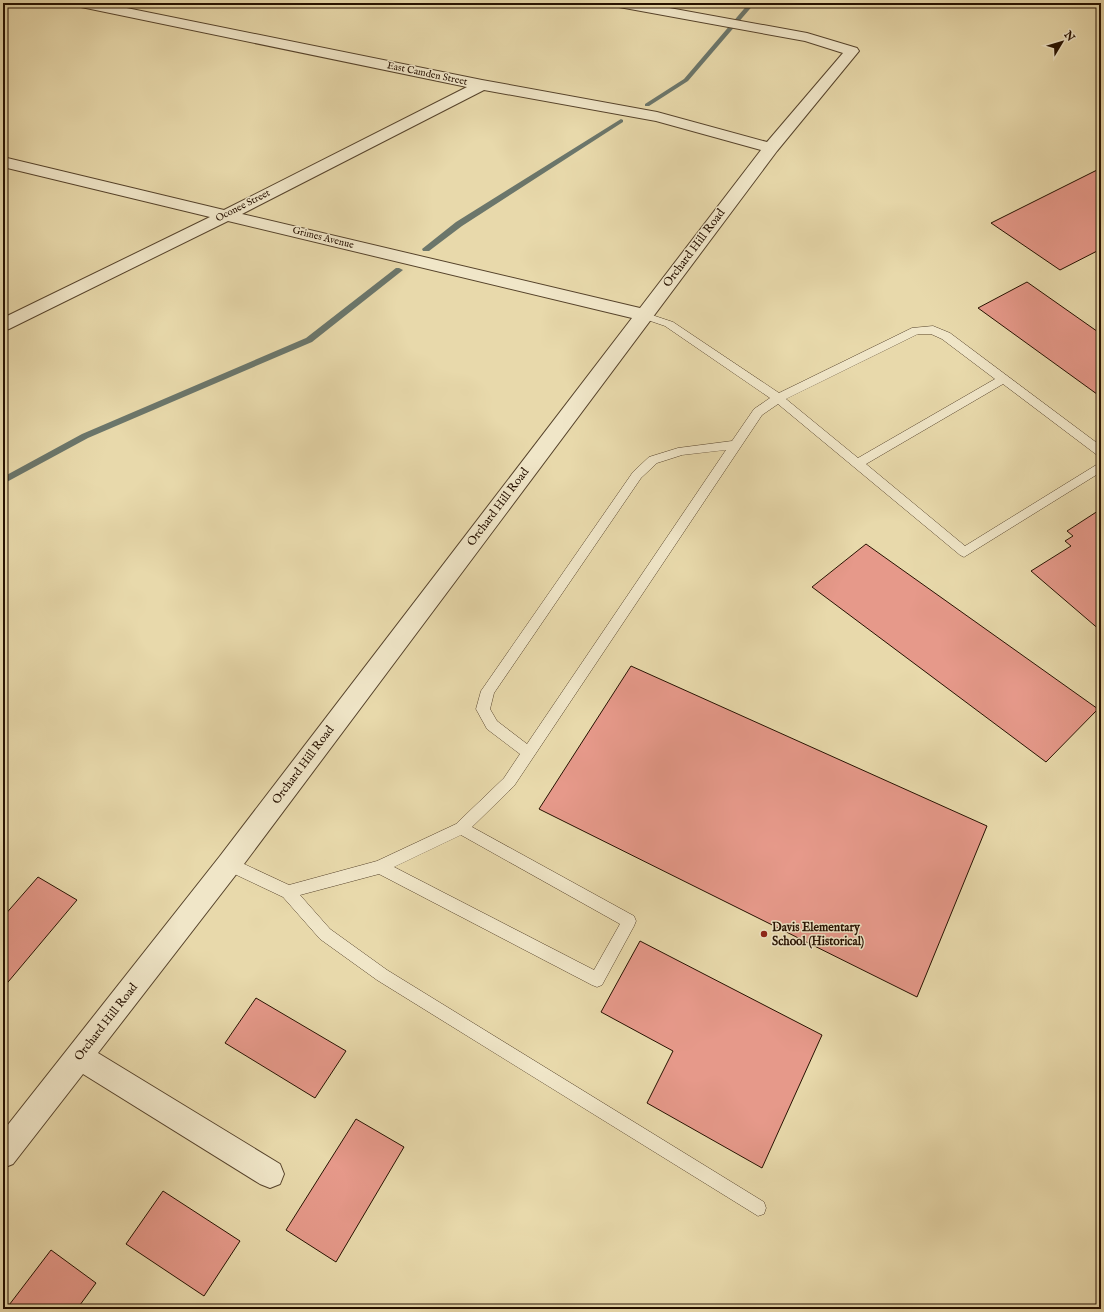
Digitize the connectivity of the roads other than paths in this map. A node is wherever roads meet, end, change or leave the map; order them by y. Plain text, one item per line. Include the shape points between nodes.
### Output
1 (81, 3) edge
2 (619, 3) edge
3 (482, 85) junction
4 (771, 148) junction
5 (3, 162) edge
6 (227, 214) junction
7 (643, 315) junction
8 (3, 325) edge
9 (1003, 379) junction
10 (778, 398) junction
11 (736, 445) junction
12 (1101, 452) edge
13 (858, 464) junction
14 (1101, 466) edge
15 (529, 753) junction
16 (461, 828) junction
17 (229, 864) junction
18 (380, 867) junction
19 (288, 892) junction
20 (79, 1056) junction
21 (3, 1154) edge
22 (270, 1174) dead end
23 (758, 1208) dead end

1 - 3 street, East Camden Street
2 - 4 street, Orchard Hill Road via 807,37 852,51
3 - 4 street, East Camden Street via 657,117
3 - 6 street, Oconee Street
4 - 7 street, Orchard Hill Road
5 - 6 street, Grimes Avenue
6 - 7 street, Grimes Avenue
6 - 8 street, Oconee Street
7 - 10 lane via 669,324
7 - 17 street, Orchard Hill Road
9 - 10 lane via 946,336 933,330 916,330
9 - 12 lane
9 - 13 lane
10 - 11 lane via 758,412
10 - 13 lane
11 - 15 lane
11 - 15 lane via 682,451 654,460 637,475 488,691 483,709 492,725
13 - 14 lane via 964,552
15 - 16 lane via 509,782
16 - 18 lane
16 - 18 lane via 629,921 597,980
17 - 19 lane
17 - 20 street, Orchard Hill Road
18 - 19 lane
19 - 23 lane via 325,934 382,975
20 - 21 street, Orchard Hill Road
20 - 22 street

